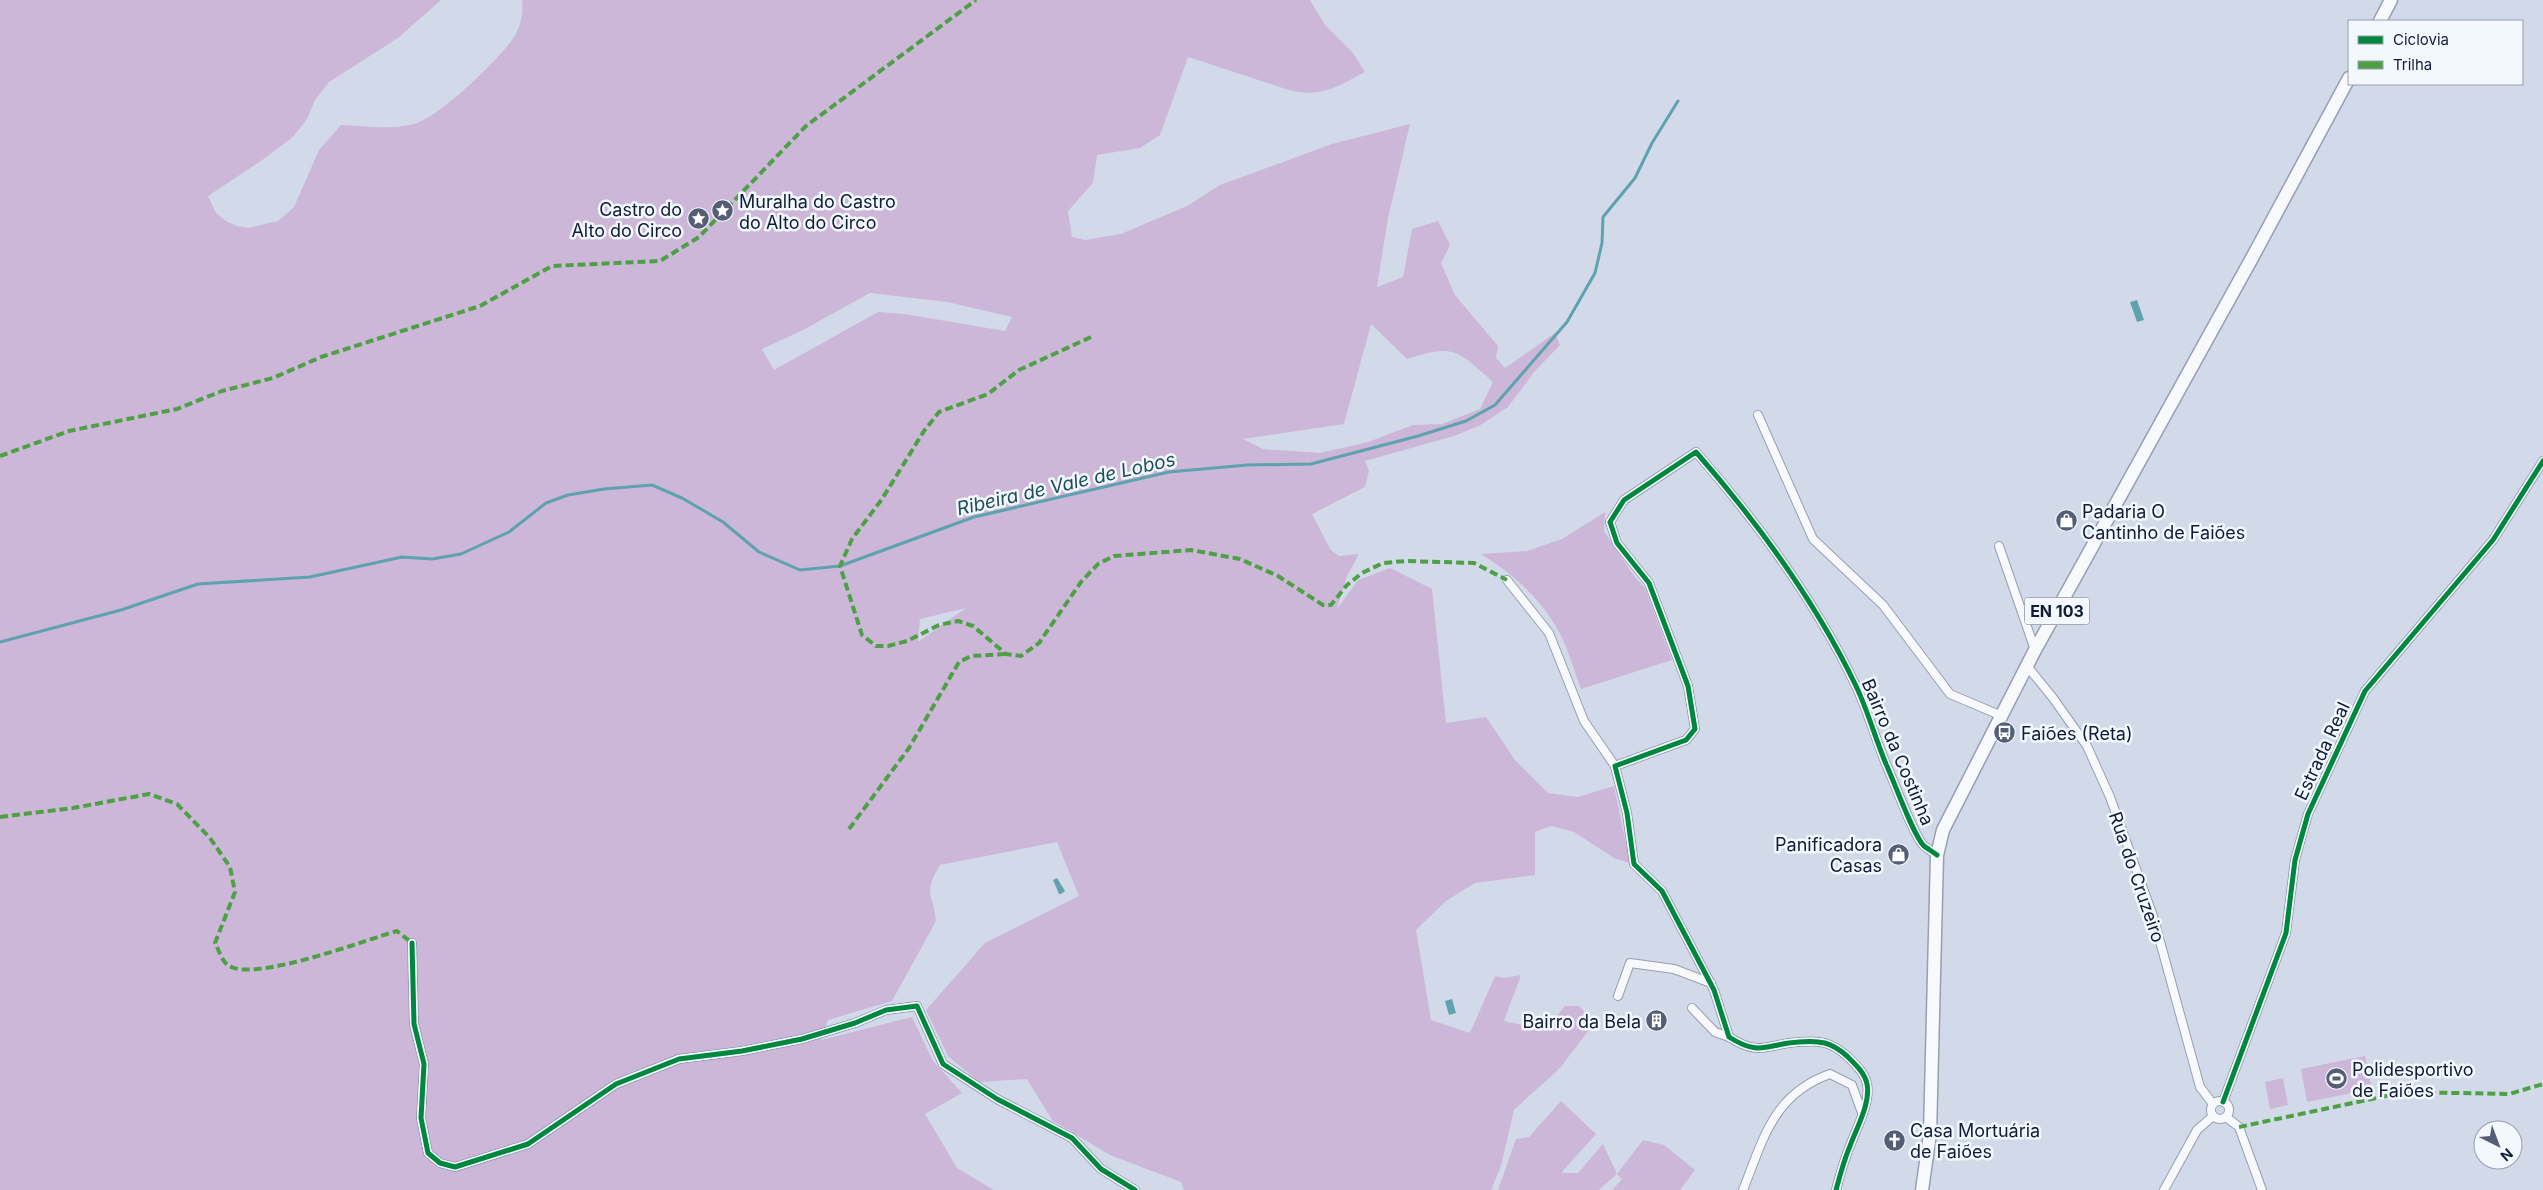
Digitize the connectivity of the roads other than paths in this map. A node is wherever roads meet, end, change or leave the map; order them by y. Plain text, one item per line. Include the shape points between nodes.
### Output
1 (2391, 0) edge
2 (2381, 20) edge
3 (2348, 80) edge
4 (1758, 416) dead end
5 (2543, 461) edge
6 (1999, 546) dead end
7 (1507, 580) dead end
8 (2035, 650) junction
9 (2027, 666) junction
10 (2002, 716) junction
11 (1615, 766) junction
12 (1937, 855) junction
13 (412, 942) dead end
14 (1711, 983) junction
15 (1618, 996) dead end
16 (1692, 1008) dead end
17 (1729, 1037) junction
18 (2223, 1102) junction
19 (2213, 1104) junction
20 (1863, 1115) junction
21 (2213, 1116) junction
22 (2226, 1117) junction
23 (1135, 1190) edge
24 (1743, 1190) edge
25 (1836, 1190) edge
26 (1922, 1190) edge
27 (2164, 1190) edge
28 (2262, 1190) edge

1 - 2 main road
3 - 8 main road, EN 103
4 - 10 street via 1813,539 1883,605 1950,694
5 - 18 street, Estrada Real via 2493,540 2365,691 2308,814 2295,860 2286,934
6 - 8 street
7 - 11 street via 1549,633 1584,721
8 - 9 main road, EN 103
9 - 10 main road, EN 103
9 - 19 street, Rua do Cruzeiro via 2087,746 2110,797 2153,916 2200,1087
10 - 12 main road, EN 103 via 1943,830
11 - 12 street, Bairro da Costinha via 1686,740 1695,729 1688,686 1649,583 1617,542 1610,522 1624,500 1696,452 1776,551 1823,625 1857,686 1882,755 1914,827 1924,846
11 - 14 street via 1627,813 1634,864 1662,890
12 - 26 main road, EN 103 via 1930,1134
13 - 23 street via 414,1024 424,1064 420,1118 428,1153 440,1163 455,1167 528,1144 616,1084 679,1059 802,1039 886,1010 917,1006 943,1064 998,1100 1072,1138 1101,1169
14 - 15 street via 1674,969 1630,963
14 - 17 street
16 - 17 street via 1715,1032
17 - 20 street via 1756,1049 1819,1040 1839,1049 1855,1063 1867,1085
18 - 19 street
18 - 22 street via 2228,1107
19 - 21 street via 2210,1110
20 - 24 street via 1852,1085 1830,1074 1818,1078 1791,1096 1772,1119
20 - 25 street
21 - 22 street via 2221,1120
21 - 27 street via 2197,1130
22 - 28 street via 2239,1127

